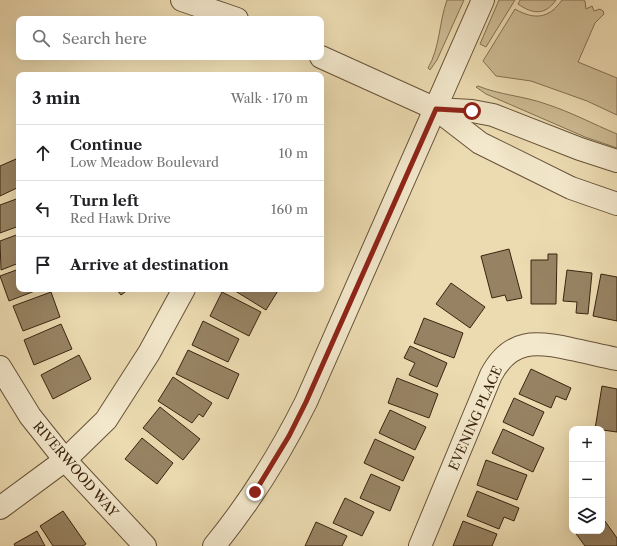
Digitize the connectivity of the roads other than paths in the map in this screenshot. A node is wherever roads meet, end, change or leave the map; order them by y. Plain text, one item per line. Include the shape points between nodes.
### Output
1 (182, 0) edge
2 (483, 0) edge
3 (228, 16) edge
4 (324, 58) edge
5 (436, 109) junction
6 (617, 161) edge
7 (617, 204) edge
8 (182, 292) edge
9 (617, 359) edge
10 (0, 367) edge
11 (65, 460) junction
12 (0, 508) edge
13 (145, 546) edge
14 (214, 546) edge
15 (420, 546) edge

1 - 3 street
2 - 5 street
4 - 5 street
5 - 6 street via 493,115
5 - 7 street via 480,143 570,188
5 - 14 street via 296,422 255,492
8 - 11 street via 149,353 106,420
9 - 15 street, EVENING PLACE via 545,343 528,344 508,353 496,365 491,375
10 - 11 street, RIVERWOOD WAY via 30,416
11 - 12 street
11 - 13 street, RIVERWOOD WAY

